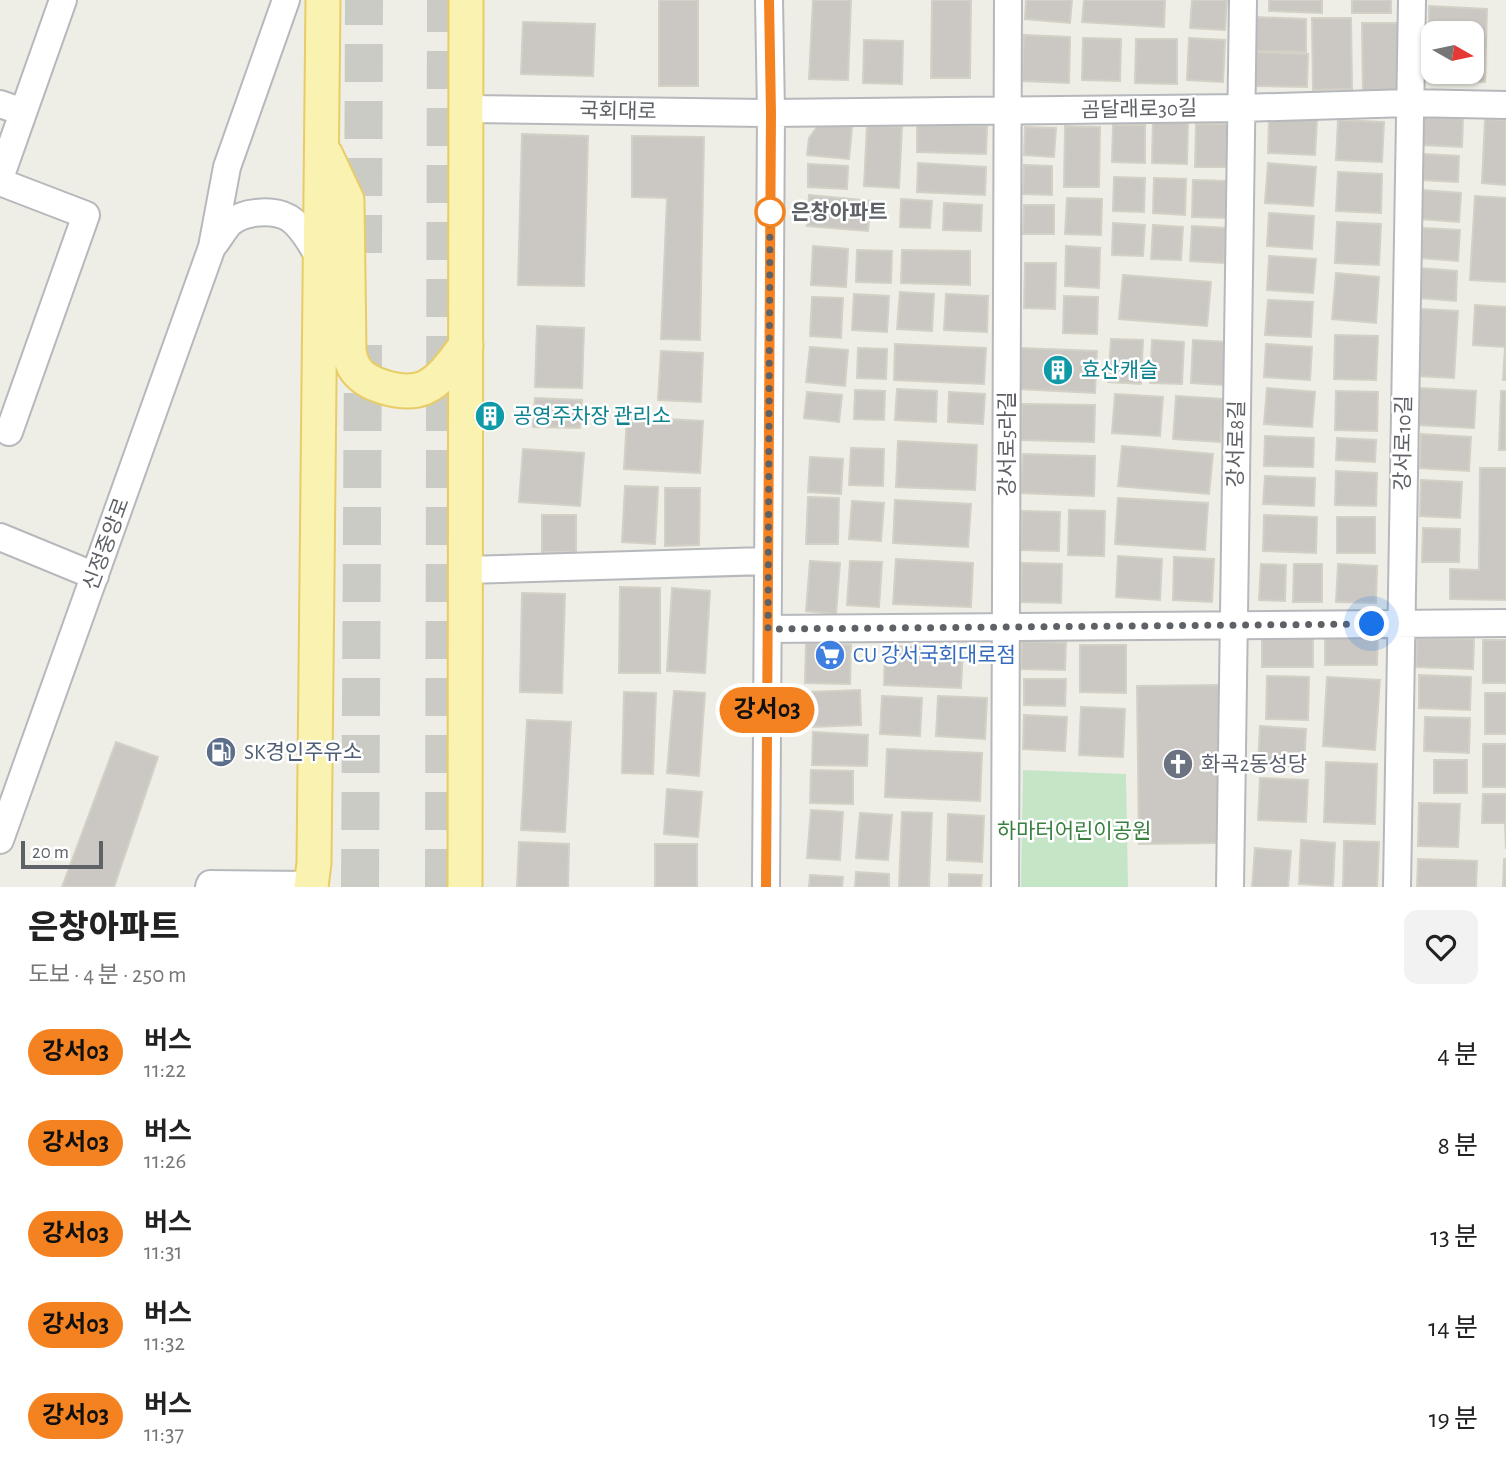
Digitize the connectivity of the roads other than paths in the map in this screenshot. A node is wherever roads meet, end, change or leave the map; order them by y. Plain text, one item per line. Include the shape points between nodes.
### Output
1 (63, 0) edge
2 (286, 0) edge
3 (323, 0) edge
4 (466, 0) edge
5 (769, 0) edge
6 (1008, 0) edge
7 (1243, 0) edge
8 (1412, 0) edge
9 (1409, 103) junction
10 (1506, 105) edge
11 (12, 108) edge
12 (1241, 108) junction
13 (466, 110) junction
14 (1008, 111) junction
15 (771, 113) junction
16 (321, 146) junction
17 (0, 180) edge
18 (212, 247) junction
19 (320, 258) junction
20 (466, 345) junction
21 (11, 391) edge
22 (9, 432) dead end
23 (0, 537) edge
24 (768, 561) junction
25 (466, 570) junction
26 (95, 576) junction
27 (1506, 623) edge
28 (1400, 624) junction
29 (1234, 625) junction
30 (1006, 627) junction
31 (768, 629) junction
32 (0, 840) edge
33 (312, 886) edge
34 (209, 887) edge
35 (465, 887) edge
36 (766, 887) edge
37 (1005, 887) edge
38 (1230, 887) edge
39 (1397, 887) edge

1 - 11 street
2 - 18 street, 신정중앙로 via 227,167
3 - 16 main road
4 - 13 main road
5 - 15 street
6 - 14 street, 강서로5라길
7 - 12 street, 강서로8길
8 - 9 street, 강서로10길
9 - 10 street, 곰달래로30길
9 - 12 street, 곰달래로30길
9 - 28 street, 강서로10길
11 - 17 street
12 - 14 street, 곰달래로30길
12 - 29 street, 강서로8길
13 - 15 street, 국회대로
13 - 20 main road
14 - 15 street, 곰달래로30길
14 - 30 street, 강서로5라길
15 - 24 street
16 - 19 main road
16 - 20 main road via 347,200 349,352 355,369 382,388 424,388 449,368
17 - 21 street via 86,215
18 - 19 street, 신정중앙로 via 231,223 267,212 288,218 301,229
18 - 26 street, 신정중앙로
19 - 33 main road
20 - 25 main road
21 - 22 street
23 - 26 street
24 - 25 street
24 - 31 street
25 - 35 main road
26 - 32 street, 신정중앙로
27 - 28 street
28 - 29 street
28 - 39 street, 강서로10길
29 - 30 street
29 - 38 street, 강서로8길
30 - 31 street
30 - 37 street, 강서로5라길
31 - 36 street
33 - 34 street

